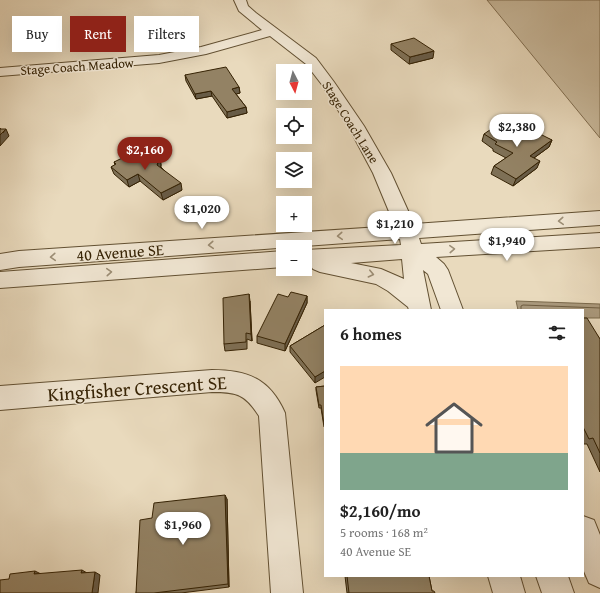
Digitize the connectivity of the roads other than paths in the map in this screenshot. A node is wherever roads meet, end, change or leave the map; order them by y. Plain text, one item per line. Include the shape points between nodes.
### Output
1 (240, 0) edge
2 (271, 31) junction
3 (0, 72) edge
4 (600, 218) edge
5 (407, 231) junction
6 (600, 240) edge
7 (413, 250) junction
8 (312, 257) edge
9 (276, 260) edge
10 (0, 262) edge
11 (312, 263) edge
12 (0, 280) edge
13 (419, 306) edge
14 (452, 309) edge
15 (0, 398) edge
16 (584, 532) edge
17 (600, 572) edge
18 (504, 577) edge
19 (552, 577) edge
20 (286, 593) edge
21 (509, 593) edge
22 (558, 593) edge

1 - 2 street, Stage Coach Lane via 243,8
2 - 3 street, Stage Coach Meadow via 220,47 158,59
2 - 5 street, Stage Coach Lane via 311,61 329,85 382,172
4 -> 5 street, 40 Avenue SE
5 - 7 street, Stage Coach Lane
5 -> 10 street, 40 Avenue SE
7 -> 6 street
7 - 8 street
7 - 13 street via 412,267
7 - 14 street via 437,270
12 -> 9 street, 40 Avenue SE
11 -> 13 street via 381,277 396,285
15 - 20 street, Kingfisher Crescent SE via 231,380 248,385 261,396 272,413
16 - 17 street
18 - 21 street
19 - 22 street

